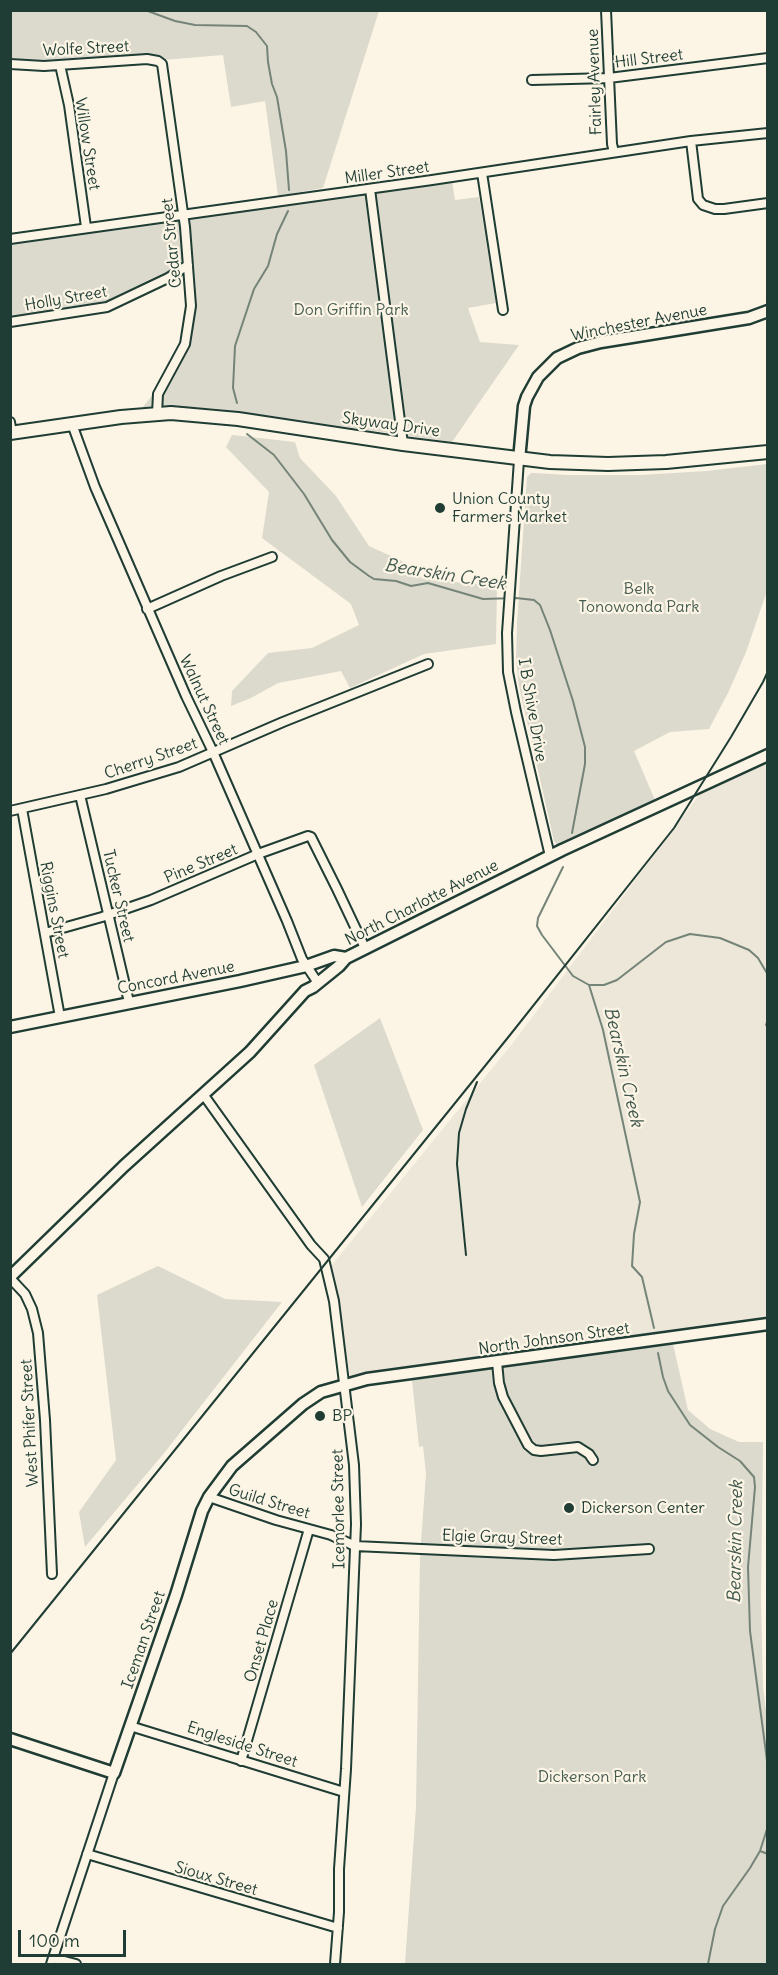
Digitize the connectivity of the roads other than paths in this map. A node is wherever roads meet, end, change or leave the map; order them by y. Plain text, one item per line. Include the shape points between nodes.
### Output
1 (606, 10) edge
2 (768, 58) edge
3 (10, 64) edge
4 (162, 64) joint
5 (60, 65) junction
6 (609, 78) junction
7 (532, 80) dead end
8 (768, 133) edge
9 (691, 141) junction
10 (614, 152) junction
11 (482, 173) junction
12 (370, 189) junction
13 (768, 203) edge
14 (183, 214) junction
15 (86, 227) junction
16 (10, 239) edge
17 (188, 265) junction
18 (503, 310) dead end
19 (768, 311) edge
20 (10, 322) edge
21 (157, 414) junction
22 (72, 424) junction
23 (11, 429) edge
24 (403, 444) junction
25 (768, 452) edge
26 (519, 460) junction
27 (272, 557) dead end
28 (147, 609) junction
29 (428, 664) dead end
30 (213, 752) junction
31 (768, 754) edge
32 (80, 795) junction
33 (22, 808) junction
34 (10, 811) edge
35 (258, 854) junction
36 (550, 856) junction
37 (109, 915) junction
38 (45, 933) junction
39 (365, 948) junction
40 (346, 957) junction
41 (306, 966) junction
42 (316, 980) junction
43 (129, 1002) junction
44 (60, 1017) junction
45 (10, 1027) edge
46 (203, 1094) junction
47 (10, 1277) edge
48 (768, 1324) edge
49 (497, 1362) junction
50 (345, 1384) junction
51 (593, 1460) dead end
52 (208, 1497) junction
53 (309, 1529) junction
54 (355, 1546) junction
55 (649, 1549) dead end
56 (52, 1574) dead end
57 (130, 1726) junction
58 (10, 1739) edge
59 (241, 1761) junction
60 (114, 1773) junction
61 (344, 1792) junction
62 (87, 1854) junction
63 (338, 1928) junction
64 (52, 1961) edge
65 (76, 1965) edge
66 (335, 1965) edge

1 - 6 street, Fairley Avenue
2 - 6 street, Hill Street
3 - 5 street, Wolfe Street
4 - 5 street, Wolfe Street via 147,59
4 - 14 street, Cedar Street
5 - 15 street, Willow Street
6 - 7 street, Hill Street
6 - 10 street, Fairley Avenue
8 - 9 street, Miller Street
9 - 10 street, Miller Street
9 - 13 street via 698,198 703,205 724,209
10 - 11 street, Miller Street
11 - 12 street, Miller Street
11 - 18 street
12 - 14 street, Miller Street
12 - 24 street
14 - 15 street, Miller Street
14 - 17 street, Cedar Street
15 - 16 street, Miller Street
17 - 20 street, Holly Street via 107,307
17 - 21 street, Cedar Street via 191,306 186,344 158,394
19 - 26 main road, Winchester Avenue via 749,318 601,342 557,358 538,377 527,397
21 - 22 main road, Skyway Drive
21 - 24 main road, Skyway Drive via 231,418
22 - 23 main road, Skyway Drive
22 - 28 street, Walnut Street
24 - 26 main road, Skyway Drive
25 - 26 main road, Skyway Drive via 648,463
26 - 36 street, I B Shive Drive via 507,652 511,688
27 - 28 street
28 - 30 street, Walnut Street
29 - 30 street, Cherry Street
30 - 32 street, Cherry Street via 179,767
30 - 35 street, Walnut Street
31 - 36 main road, North Charlotte Avenue
32 - 33 street, Cherry Street
32 - 37 street, Tucker Street
33 - 34 street, Cherry Street
33 - 38 street, Riggins Street
35 - 37 street, Pine Street
35 - 39 street, Pine Street via 311,837
35 - 41 street, Walnut Street
36 - 39 main road, North Charlotte Avenue
37 - 38 street, Pine Street
37 - 43 street, Tucker Street
38 - 44 street, Riggins Street
39 - 40 main road, North Charlotte Avenue
40 - 41 main road, Concord Avenue via 334,956
40 - 42 main road via 334,961
41 - 42 street, Walnut Street
41 - 43 main road, Concord Avenue
42 - 46 main road via 266,1036
43 - 44 main road, Concord Avenue
44 - 45 main road, Concord Avenue
46 - 47 main road
46 - 50 street, Icemorlee Street via 324,1259
47 - 56 street, West Phifer Street via 25,1294 38,1333
48 - 49 main road, North Johnson Street
49 - 50 main road, North Johnson Street
49 - 51 street via 503,1396 528,1445 534,1450 578,1447
50 - 52 main road, Iceman Street via 321,1392 303,1404 232,1466
50 - 54 street, Icemorlee Street via 354,1465
52 - 53 street, Guild Street
52 - 57 main road, Iceman Street
53 - 54 street, Guild Street
53 - 59 street, Onset Place
54 - 55 street, Elgie Gray Street via 554,1555
54 - 61 street, Icemorlee Street
57 - 59 street, Engleside Street
57 - 60 main road, Iceman Street
58 - 60 main road
59 - 61 street, Engleside Street
60 - 62 street, Iceman Street
61 - 63 street, Icemorlee Street
62 - 63 street, Sioux Street
62 - 64 street, Iceman Street
63 - 66 street, Icemorlee Street
64 - 65 street

